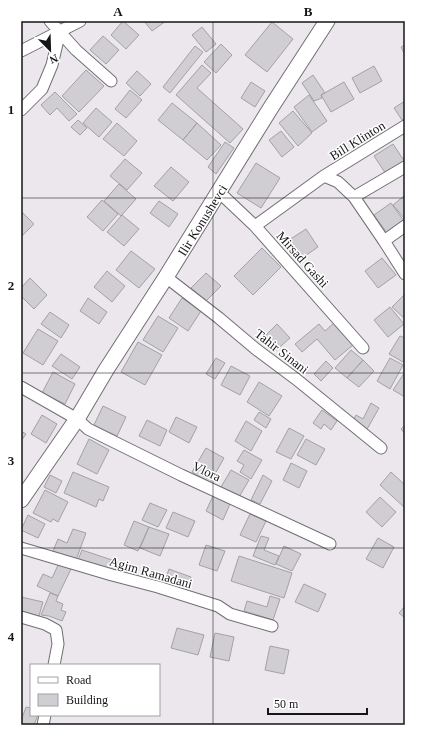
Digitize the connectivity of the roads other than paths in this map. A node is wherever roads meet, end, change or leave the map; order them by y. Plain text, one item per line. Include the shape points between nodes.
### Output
1 (50, 21) edge
2 (80, 21) edge
3 (328, 21) edge
4 (60, 31) junction
5 (21, 51) edge
6 (111, 81) dead end
7 (21, 110) edge
8 (405, 126) edge
9 (405, 167) edge
10 (324, 176) junction
11 (219, 192) junction
12 (354, 198) junction
13 (255, 226) junction
14 (405, 226) edge
15 (384, 241) junction
16 (405, 274) edge
17 (166, 277) junction
18 (363, 348) dead end
19 (21, 387) edge
20 (77, 419) junction
21 (381, 448) dead end
22 (21, 500) edge
23 (330, 544) dead end
24 (21, 548) edge
25 (21, 617) edge
26 (272, 626) dead end
27 (54, 664) edge

1 - 4 street
2 - 4 street
3 - 11 street, Ilir Konushevci
4 - 5 street
4 - 6 street via 76,50
4 - 7 street via 52,65 42,89
8 - 10 street, Bill Klinton
9 - 12 street
10 - 12 street, Bill Klinton via 338,182
10 - 13 street, Bill Klinton
11 - 13 street, Mirsad Gashi
11 - 17 street, Ilir Konushevci
12 - 15 street, Bill Klinton
13 - 18 street, Mirsad Gashi
14 - 15 street
15 - 16 street, Bill Klinton
17 - 20 street, Ilir Konushevci
17 - 21 street, Tahir Sinani
19 - 20 street
20 - 22 street, Ilir Konushevci
20 - 23 street, Vlora via 88,429 109,440
24 - 26 street, Agim Ramadani via 158,587 218,606 230,614
25 - 27 street via 56,630 58,644

